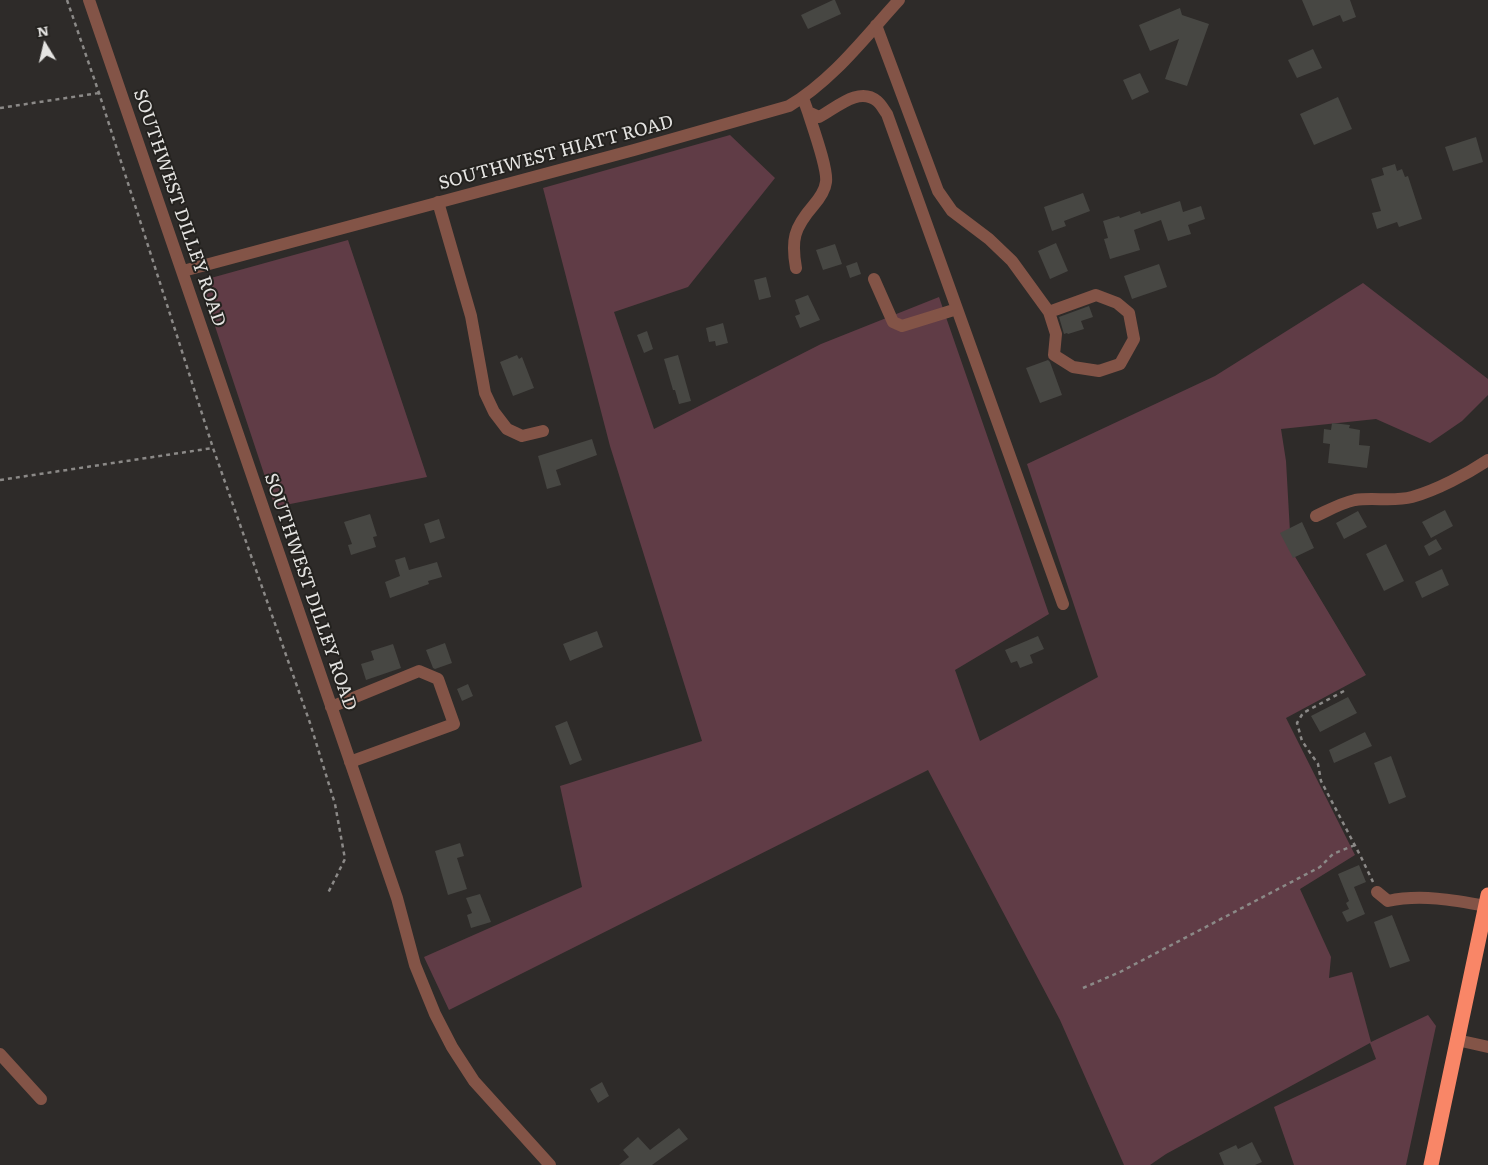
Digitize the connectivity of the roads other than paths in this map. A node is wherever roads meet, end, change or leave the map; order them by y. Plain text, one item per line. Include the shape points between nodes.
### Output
1 (89, 0) edge
2 (899, 0) edge
3 (876, 25) junction
4 (803, 98) junction
5 (808, 112) junction
6 (438, 202) junction
7 (796, 268) dead end
8 (183, 271) junction
9 (874, 279) dead end
10 (958, 309) junction
11 (1049, 312) junction
12 (543, 432) dead end
13 (1488, 460) edge
14 (1316, 516) dead end
15 (1063, 604) dead end
16 (331, 707) junction
17 (350, 762) junction
18 (1377, 892) road end
19 (1487, 900) edge
20 (1457, 1040) junction
21 (1488, 1047) edge
22 (0, 1054) edge
23 (41, 1099) dead end
24 (550, 1165) edge
25 (1432, 1165) edge

1 - 8 street, SOUTHWEST DILLEY ROAD
2 - 3 street, SOUTHWEST HIATT ROAD
3 - 4 street, SOUTHWEST HIATT ROAD
3 - 11 street via 938,191 952,211 990,239 1012,262
4 - 5 street
4 - 6 street, SOUTHWEST HIATT ROAD via 771,112
5 - 7 street via 825,167 826,181 821,195 794,235
5 - 10 street via 819,117 853,97 866,95 879,101 904,158
6 - 8 street, SOUTHWEST HIATT ROAD
6 - 12 street via 471,316 485,393 507,429 522,436
8 - 16 street, SOUTHWEST DILLEY ROAD
9 - 10 street via 893,322 902,326
10 - 15 street
11 - 11 street via 1056,334 1054,355 1073,367 1099,371 1120,364 1134,339 1129,314 1117,303 1096,296
13 - 14 street via 1412,497 1355,500
16 - 17 street, SOUTHWEST DILLEY ROAD
16 - 17 street via 420,671 438,678 454,724
17 - 24 street, SOUTHWEST DILLEY ROAD via 397,898 415,965 435,1014 474,1081
18 - 19 street via 1388,901 1403,898
19 - 20 highway
20 - 21 street
20 - 25 highway
22 - 23 street

